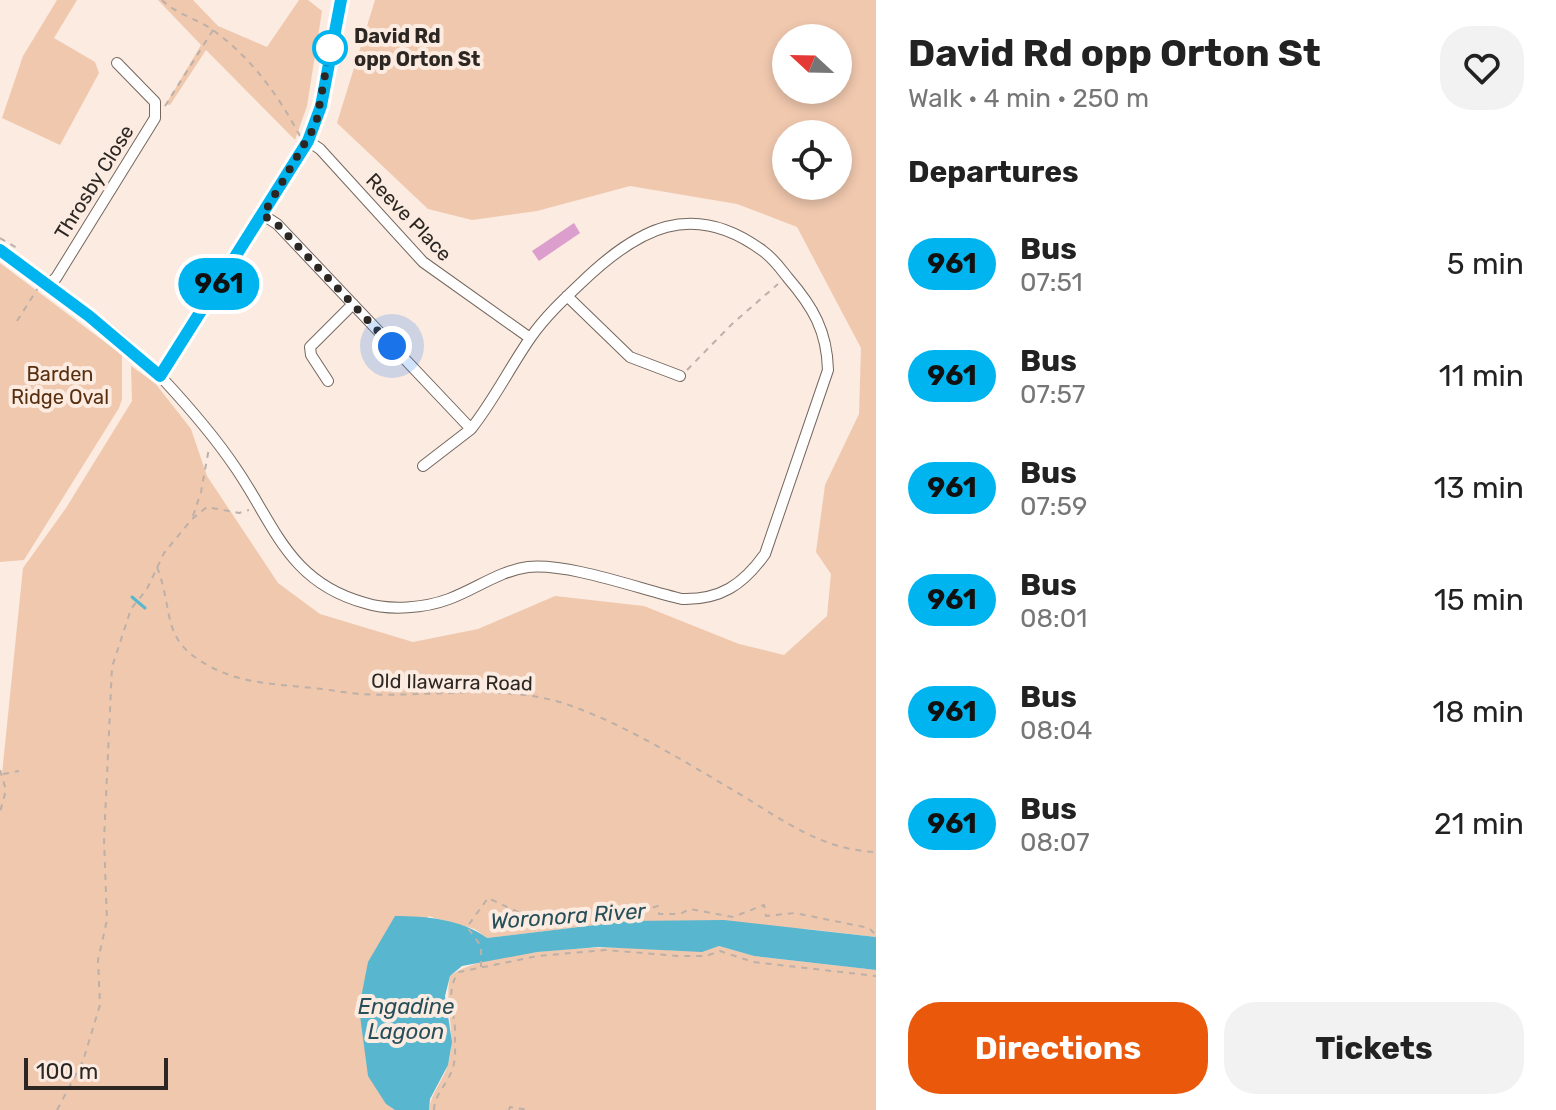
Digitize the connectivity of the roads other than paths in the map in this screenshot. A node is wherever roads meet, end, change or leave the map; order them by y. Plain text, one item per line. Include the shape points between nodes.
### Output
1 (338, 1) edge
2 (117, 63) dead end
3 (304, 138) junction
4 (263, 215) junction
5 (0, 250) edge
6 (48, 284) junction
7 (567, 296) junction
8 (353, 304) junction
9 (530, 338) junction
10 (160, 376) junction
11 (680, 376) road end
12 (328, 381) dead end
13 (471, 429) junction
14 (423, 466) dead end

1 - 3 street via 321,106
2 - 6 street, Throsby Close via 155,102 155,118
3 - 4 street
3 - 9 street, Reeve Place via 423,262
4 - 8 street
4 - 10 street
5 - 6 street
6 - 10 street
7 - 9 street
7 - 10 street via 612,252 637,236 692,224 736,233 754,244 811,303 828,346 821,399 765,554 734,588 713,597 682,599 556,568 528,567 448,600 417,606 368,604 325,585 299,565 237,469
7 - 11 street via 630,357
8 - 12 street via 310,347
8 - 13 street
9 - 13 street
13 - 14 street

